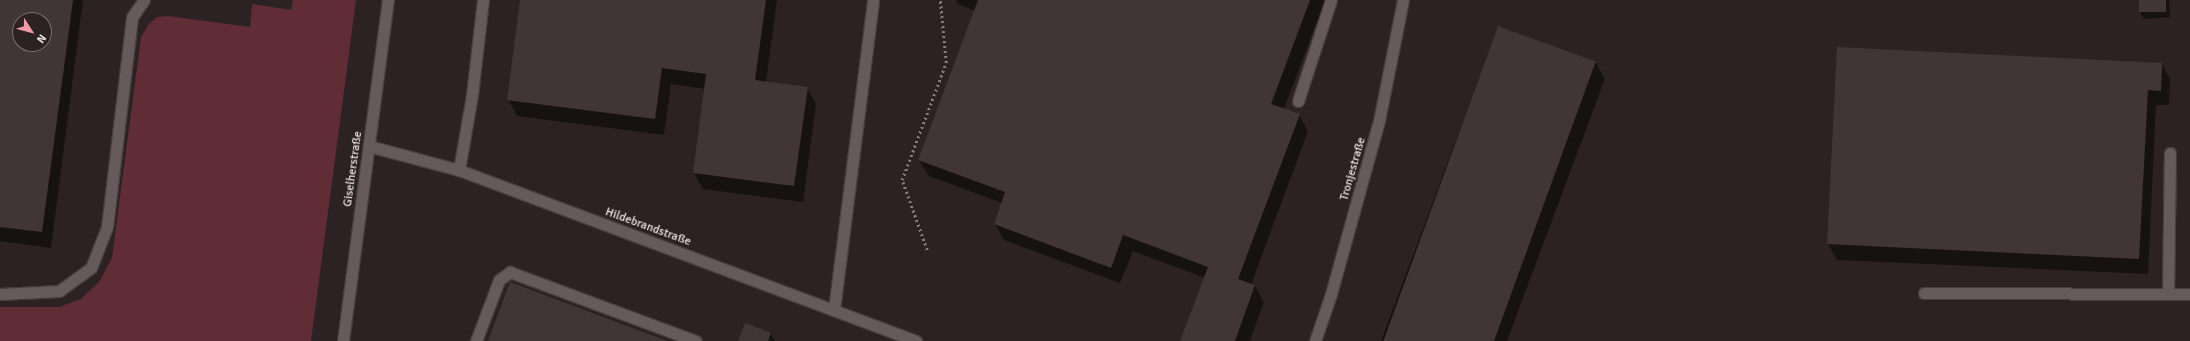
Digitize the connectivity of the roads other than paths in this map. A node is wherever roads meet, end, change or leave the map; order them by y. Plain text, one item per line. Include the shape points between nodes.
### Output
1 (144, 0) edge
2 (388, 0) edge
3 (483, 0) edge
4 (873, 0) edge
5 (1331, 0) edge
6 (1403, 0) edge
7 (1298, 101) dead end
8 (370, 146) junction
9 (2170, 153) dead end
10 (459, 170) junction
11 (1924, 293) dead end
12 (0, 294) edge
13 (2168, 294) junction
14 (2190, 294) edge
15 (834, 310) junction
16 (343, 341) edge
17 (476, 341) edge
18 (696, 341) edge
19 (916, 341) edge
20 (1315, 341) edge

1 - 12 street via 132,17 106,227 91,268 59,291
2 - 8 street, Giselherstraße
3 - 10 street via 472,95
4 - 15 street
5 - 7 street
6 - 20 street, Tronjestraße via 1379,121 1331,294
8 - 10 street, Hildebrandstraße
8 - 16 street, Giselherstraße
9 - 13 street
10 - 15 street, Hildebrandstraße
11 - 13 street
13 - 14 street
15 - 19 street, Hildebrandstraße
17 - 18 street via 499,280 510,272

